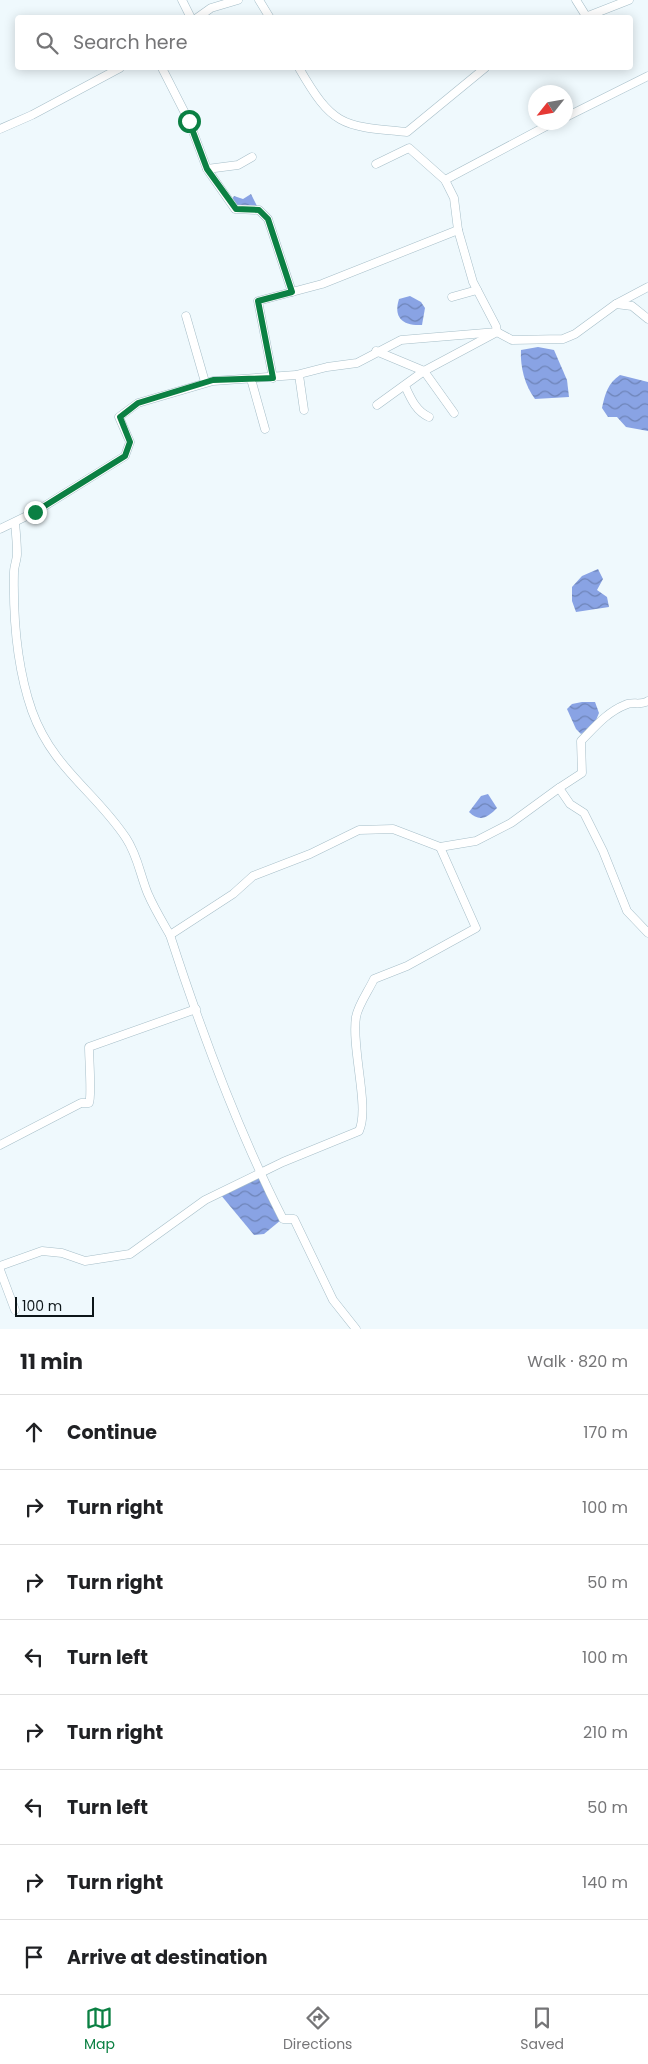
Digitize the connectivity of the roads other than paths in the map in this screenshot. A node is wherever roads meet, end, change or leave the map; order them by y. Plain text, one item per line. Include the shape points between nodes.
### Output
1 (182, 0) edge
2 (238, 0) edge
3 (259, 0) edge
4 (576, 0) edge
5 (629, 0) edge
6 (190, 15) edge
7 (201, 15) edge
8 (268, 15) edge
9 (584, 15) edge
10 (590, 15) edge
11 (116, 70) edge
12 (163, 70) edge
13 (300, 70) edge
14 (483, 70) edge
15 (648, 76) edge
16 (573, 114) edge
17 (0, 129) edge
18 (539, 130) edge
19 (407, 132) junction
20 (410, 148) junction
21 (252, 157) dead end
22 (376, 164) dead end
23 (207, 169) junction
24 (445, 180) junction
25 (458, 230) junction
26 (648, 287) edge
27 (477, 290) junction
28 (292, 292) junction
29 (452, 297) dead end
30 (616, 304) junction
31 (186, 316) dead end
32 (648, 319) edge
33 (497, 332) junction
34 (376, 351) junction
35 (424, 371) junction
36 (299, 375) junction
37 (273, 378) junction
38 (251, 379) junction
39 (205, 382) junction
40 (405, 386) junction
41 (377, 405) dead end
42 (304, 410) dead end
43 (454, 413) dead end
44 (429, 417) dead end
45 (265, 429) dead end
46 (15, 523) junction
47 (0, 529) edge
48 (648, 701) edge
49 (559, 788) junction
50 (440, 846) junction
51 (648, 932) edge
52 (170, 935) junction
53 (196, 1009) junction
54 (0, 1145) edge
55 (259, 1172) junction
56 (0, 1266) edge
57 (0, 1270) edge
58 (15, 1310) dead end
59 (356, 1329) edge

1 - 6 street
2 - 7 street via 211,8
3 - 8 street
4 - 9 street
5 - 10 street
11 - 17 street
12 - 23 street via 189,121
13 - 19 street via 324,105 344,123 360,128
14 - 19 street
15 - 16 street
18 - 24 street
19 - 20 street
20 - 22 street
20 - 24 street
21 - 23 street via 238,165
23 - 28 street via 236,209 259,210 268,219
24 - 25 street via 454,198
25 - 27 street
25 - 28 street via 365,269
26 - 30 street
27 - 29 street
27 - 33 street
28 - 37 street via 258,301
30 - 32 street via 632,306
30 - 33 street via 564,339 512,340
31 - 39 street
33 - 34 street via 401,340
33 - 35 street
34 - 35 street
34 - 36 street via 357,363
35 - 40 street
35 - 43 street
36 - 37 street
36 - 42 street
37 - 38 street
38 - 39 street
38 - 45 street
39 - 46 street via 138,403 120,417 130,442 125,456 99,475
40 - 41 street
40 - 44 street via 421,414
46 - 47 street
46 - 52 street via 14,615 22,674 32,711 46,744 126,838 139,864 148,894
48 - 49 street via 626,704 606,716 581,741 582,772
49 - 50 street via 511,823 476,841
49 - 51 street via 570,804 584,813 627,911
50 - 52 street via 393,829 360,830 254,876 233,894
50 - 55 street via 476,928 407,966 374,979 356,1016 363,1122 359,1131
52 - 53 street
53 - 54 street via 89,1047 89,1103 81,1104
53 - 55 street
55 - 56 street via 206,1200 130,1254 85,1261 42,1252
55 - 59 street via 283,1220 294,1219 333,1300
57 - 58 street

